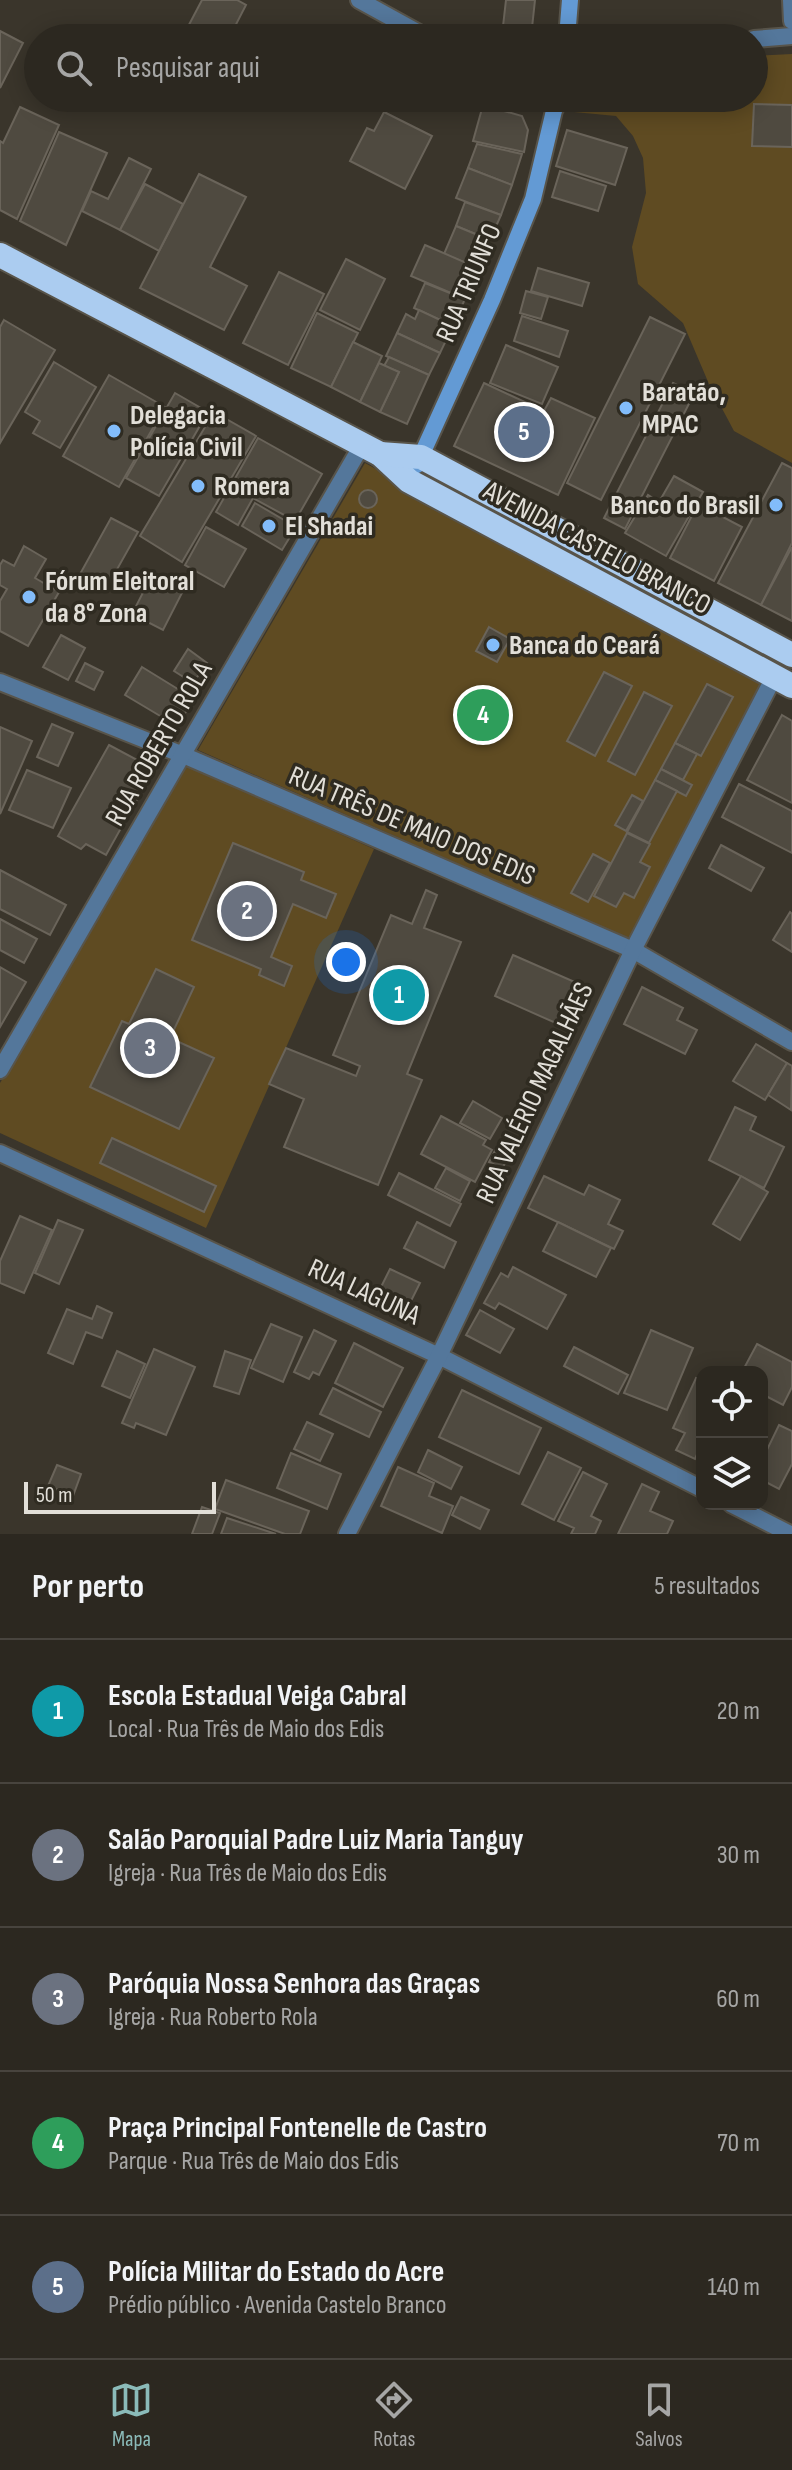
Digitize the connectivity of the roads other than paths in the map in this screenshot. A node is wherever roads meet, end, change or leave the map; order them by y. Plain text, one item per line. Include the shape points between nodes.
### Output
1 (359, 0) edge
2 (570, 0) edge
3 (791, 0) edge
4 (792, 21) edge
5 (403, 24) edge
6 (568, 24) edge
7 (792, 36) edge
8 (768, 38) edge
9 (555, 112) edge
10 (0, 255) edge
11 (371, 449) junction
12 (421, 457) junction
13 (409, 481) junction
14 (792, 655) edge
15 (0, 682) edge
16 (783, 682) edge
17 (183, 755) junction
18 (633, 950) junction
19 (792, 1042) edge
20 (0, 1070) edge
21 (0, 1153) edge
22 (439, 1356) junction
23 (696, 1486) edge
24 (743, 1510) edge
25 (347, 1534) edge
26 (790, 1534) edge

1 - 5 street
2 - 6 street
3 - 4 street
7 - 8 street
9 - 12 street, RUA TRIUNFO via 522,226
10 - 11 highway, AVENIDA CASTELO BRANCO
11 - 12 highway, AVENIDA CASTELO BRANCO
11 - 13 highway, AVENIDA CASTELO BRANCO
11 - 17 street, RUA ROBERTO ROLA
12 - 13 street, RUA TRIUNFO
12 - 14 highway, AVENIDA CASTELO BRANCO
13 - 16 highway, AVENIDA CASTELO BRANCO
15 - 17 street, RUA TRÊS DE MAIO DOS EDIS
16 - 18 street, RUA VALÉRIO MAGALHÃES
17 - 18 street, RUA TRÊS DE MAIO DOS EDIS
17 - 20 street, RUA ROBERTO ROLA
18 - 19 street, RUA TRÊS DE MAIO DOS EDIS
18 - 22 street, RUA VALÉRIO MAGALHÃES
21 - 22 street, RUA LAGUNA
22 - 23 street, RUA LAGUNA
22 - 25 street, RUA VALÉRIO MAGALHÃES
24 - 26 street

